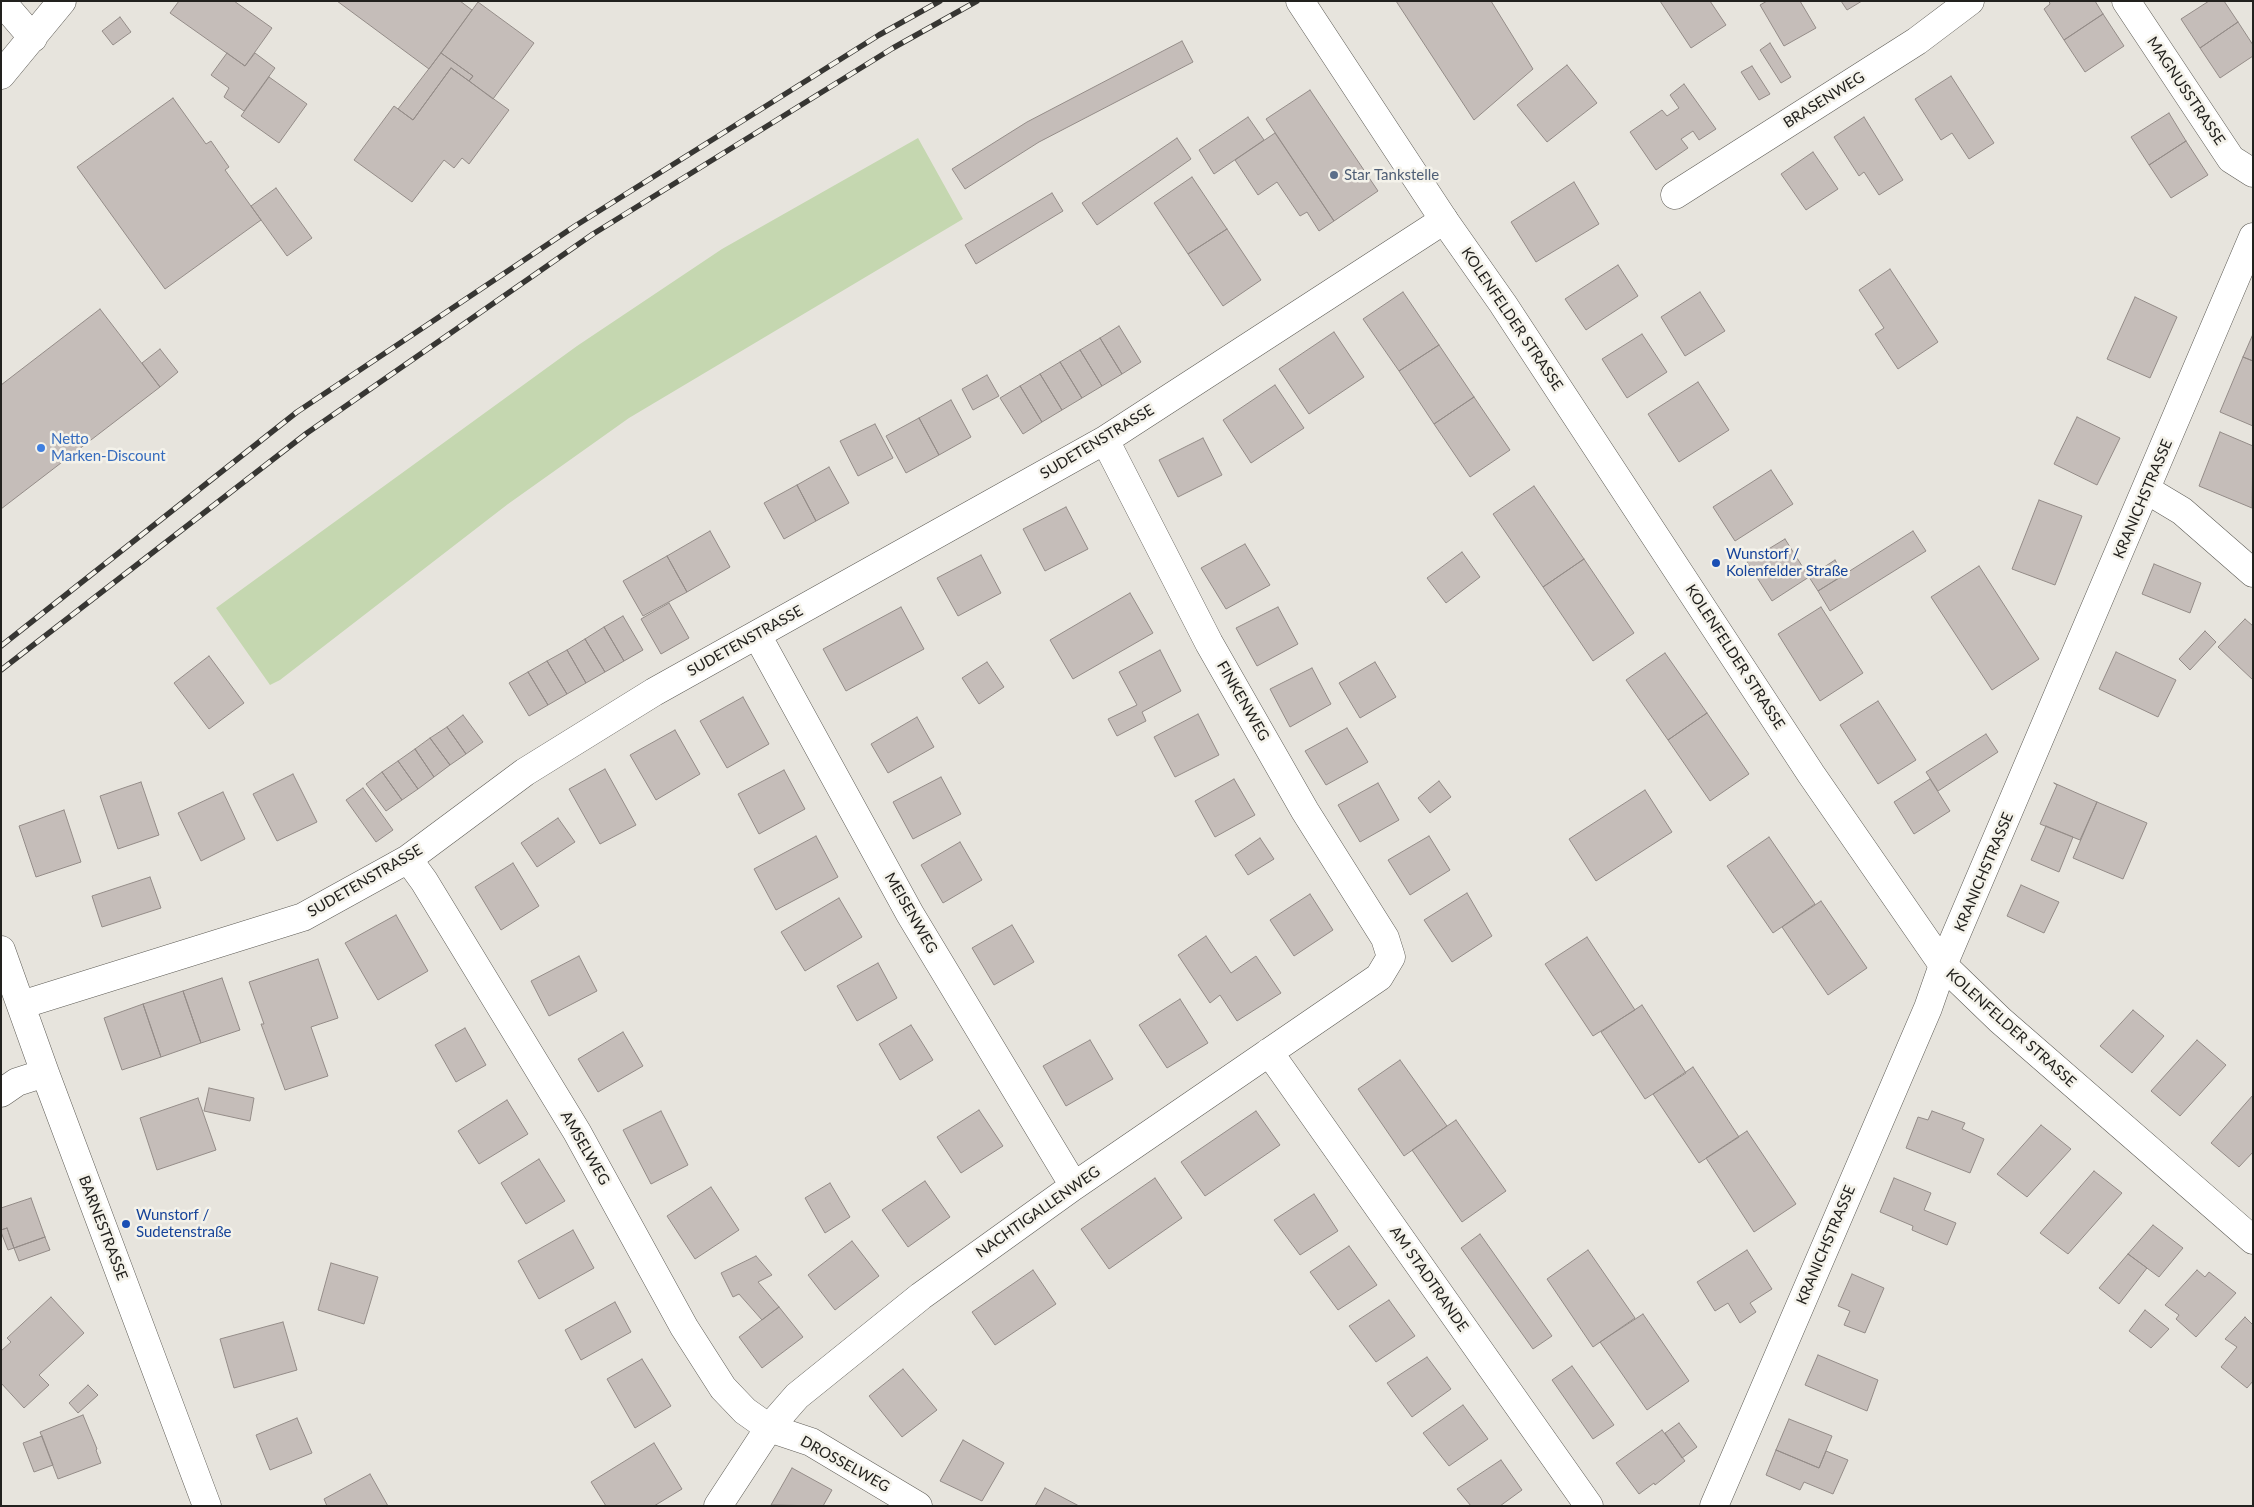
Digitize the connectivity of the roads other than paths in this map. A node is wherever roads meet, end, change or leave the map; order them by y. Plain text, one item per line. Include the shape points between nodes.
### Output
1 (1, 1) edge
2 (62, 1) edge
3 (1300, 1) edge
4 (1970, 1) edge
5 (2126, 1) edge
6 (32, 38) junction
7 (1, 75) edge
8 (2253, 173) edge
9 (1676, 195) dead end
10 (1444, 220) junction
11 (2253, 238) edge
12 (1106, 440) junction
13 (2147, 490) junction
14 (2253, 573) edge
15 (757, 635) junction
16 (408, 859) junction
17 (1, 950) edge
18 (1391, 957) joint
19 (1943, 965) junction
20 (21, 1006) junction
21 (1269, 1052) junction
22 (45, 1073) junction
23 (1, 1093) edge
24 (1074, 1186) junction
25 (2253, 1240) edge
26 (769, 1428) junction
27 (207, 1506) edge
28 (718, 1506) edge
29 (918, 1506) edge
30 (1589, 1506) edge
31 (1714, 1506) edge

1 - 6 street
2 - 6 street
3 - 10 street, KOLENFELDER STRASSE
4 - 9 street, BRASENWEG via 1917,41
5 - 8 street, MAGNUSSTRASSE via 2232,158
6 - 7 street
10 - 12 street, SUDETENSTRASSE
10 - 19 street, KOLENFELDER STRASSE via 1576,414 1811,774
11 - 13 street, KRANICHSTRASSE
12 - 15 street, SUDETENSTRASSE
12 - 18 street, FINKENWEG via 1209,643 1305,811 1385,938
13 - 14 street via 2182,511
13 - 19 street, KRANICHSTRASSE
15 - 16 street, SUDETENSTRASSE via 654,692 525,772
15 - 24 street, MEISENWEG via 910,914
16 - 20 street, SUDETENSTRASSE via 303,917
16 - 26 street, AMSELWEG via 577,1132 723,1388 745,1411
17 - 20 street, BARNESTRASSE
18 - 21 street, NACHTIGALLENWEG via 1379,977
19 - 25 street, KOLENFELDER STRASSE via 2000,1020
19 - 31 street, KRANICHSTRASSE via 1928,1008
20 - 22 street, BARNESTRASSE
21 - 24 street, NACHTIGALLENWEG
21 - 30 street, AM STADTRANDE
22 - 23 street via 17,1082
22 - 27 street, BARNESTRASSE
24 - 26 street, NACHTIGALLENWEG via 921,1296 797,1396
26 - 28 street, NACHTIGALLENWEG
26 - 29 street, DROSSELWEG via 811,1442

